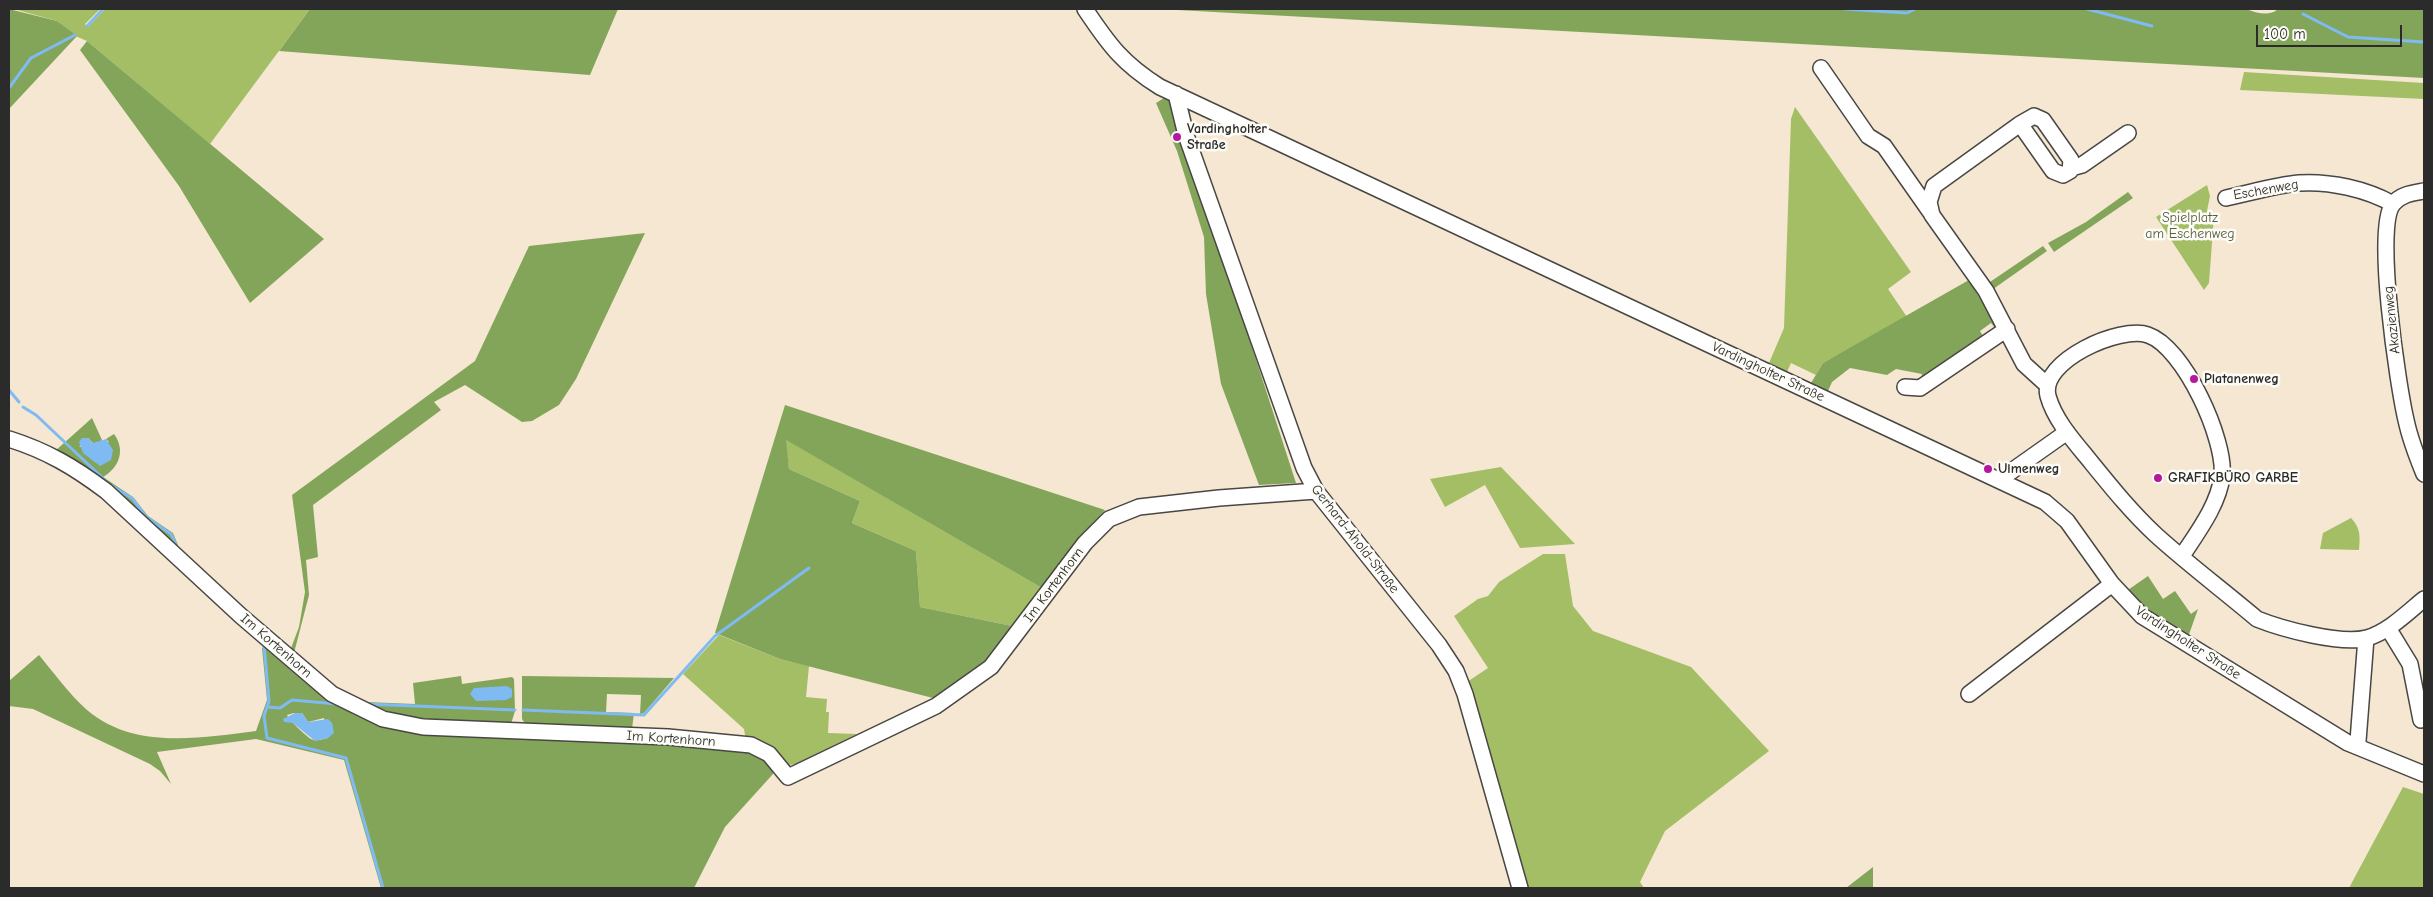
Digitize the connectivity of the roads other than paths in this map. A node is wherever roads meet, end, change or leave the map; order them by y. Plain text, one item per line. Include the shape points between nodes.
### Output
1 (1085, 9) edge
2 (1821, 68) dead end
3 (1176, 94) junction
4 (2020, 124) junction
5 (2128, 133) dead end
6 (2071, 168) junction
7 (2424, 191) edge
8 (2226, 198) dead end
9 (2393, 204) junction
10 (1932, 215) junction
11 (2007, 329) junction
12 (2046, 384) junction
13 (1905, 387) dead end
14 (2068, 432) junction
15 (9, 439) edge
16 (2424, 471) edge
17 (1999, 480) junction
18 (1316, 492) junction
19 (2182, 556) junction
20 (2112, 584) junction
21 (2424, 599) edge
22 (2388, 628) junction
23 (2366, 638) junction
24 (1969, 694) dead end
25 (2421, 720) dead end
26 (2358, 741) dead end
27 (2424, 774) edge
28 (1520, 888) edge

1 - 3 street, Vardingholter Straße via 1129,67
2 - 10 street via 1868,136 1884,146
3 - 17 street, Vardingholter Straße
3 - 18 street, Gerhard-Ahold-Straße via 1183,127 1304,468
4 - 6 street via 2056,174 2067,174
4 - 6 street via 2034,116 2043,120 2071,160
4 - 10 street via 1934,186 1929,202
5 - 6 street via 2082,165
7 - 9 street via 2408,194
8 - 9 street, Eschenweg via 2299,183 2373,193
9 - 16 street, Akazienweg via 2386,223 2388,299 2406,421
10 - 11 street via 1982,285
11 - 12 street via 2024,364
11 - 13 street via 1920,388
12 - 14 street via 2051,406
12 - 19 street via 2054,372 2076,354 2126,333 2137,332 2155,338 2178,362 2198,392 2217,435 2222,456 2222,477 2216,497
14 - 17 street
14 - 19 street via 2133,512
15 - 18 street, Im Kortenhorn via 40,449 83,474 332,694 384,719 423,727 668,737 751,745 769,754 788,777 936,706 991,667 1085,543 1110,519 1139,508 1219,498
17 - 20 street, Vardingholter Straße via 2058,511
18 - 28 street, Gerhard-Ahold-Straße via 1439,645 1456,671
19 - 23 street via 2257,619 2275,626 2335,638
20 - 24 street
20 - 27 street, Vardingholter Straße via 2142,616 2187,645 2348,742
21 - 22 street
22 - 23 street
22 - 25 street via 2410,664
23 - 26 street

